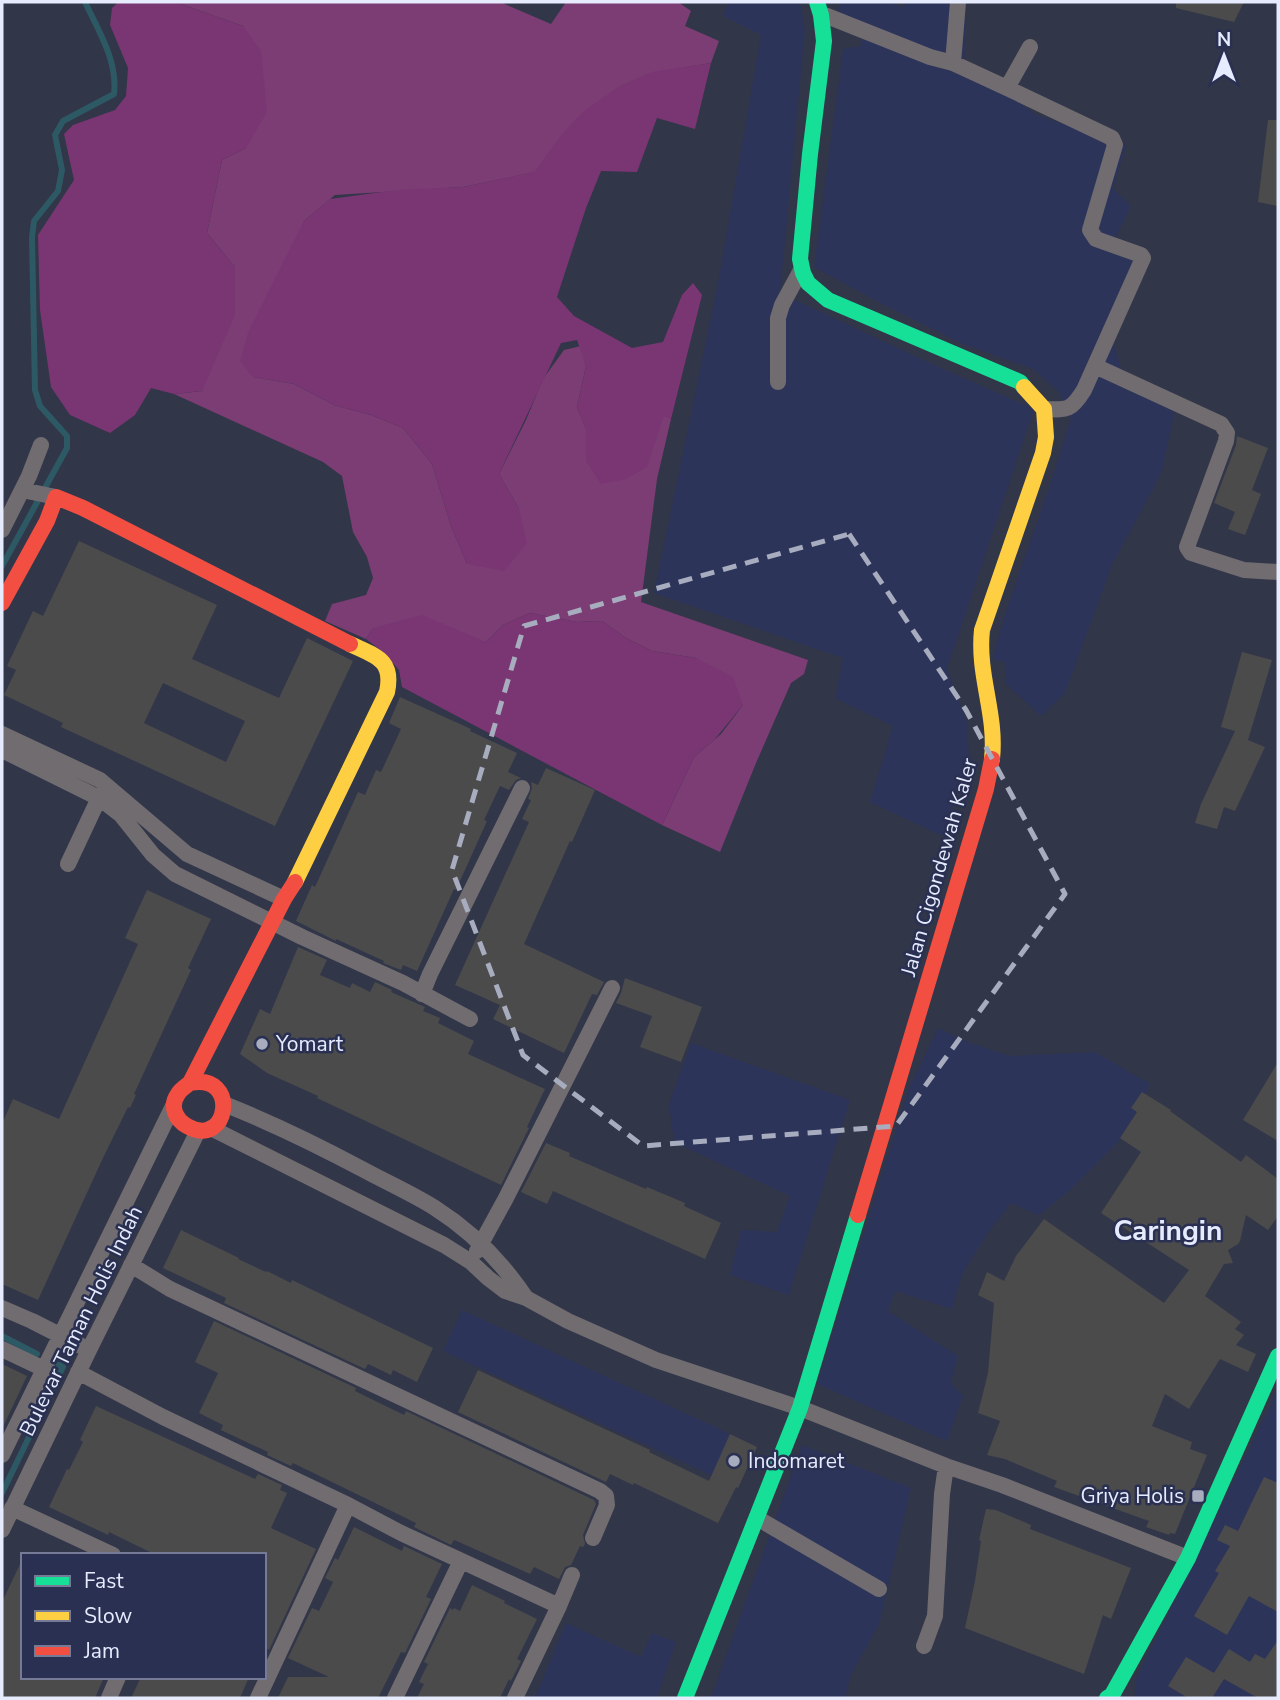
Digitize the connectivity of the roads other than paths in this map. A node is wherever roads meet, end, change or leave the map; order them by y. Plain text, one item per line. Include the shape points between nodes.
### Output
1 (958, 2) edge
2 (824, 9) edge
3 (1030, 47) dead end
4 (953, 63) junction
5 (1007, 88) junction
6 (801, 270) junction
7 (1095, 366) junction
8 (778, 382) dead end
9 (1044, 409) junction
10 (41, 445) dead end
11 (27, 491) junction
12 (53, 497) junction
13 (2, 530) edge
14 (1278, 572) edge
15 (2, 603) edge
16 (2, 734) edge
17 (2, 750) edge
18 (522, 788) dead end
19 (99, 798) junction
20 (68, 864) dead end
21 (284, 899) junction
22 (273, 923) junction
23 (612, 988) dead end
24 (422, 994) junction
25 (470, 1019) dead end
26 (190, 1083) junction
27 (174, 1104) junction
28 (224, 1104) junction
29 (204, 1130) junction
30 (481, 1244) junction
31 (471, 1262) junction
32 (131, 1265) junction
33 (526, 1298) junction
34 (2, 1308) edge
35 (75, 1343) junction
36 (2, 1349) edge
37 (1278, 1356) edge
38 (44, 1369) junction
39 (78, 1372) junction
40 (800, 1408) junction
41 (2, 1455) edge
42 (946, 1466) junction
43 (348, 1505) junction
44 (12, 1508) junction
45 (757, 1518) junction
46 (2, 1530) edge
47 (593, 1538) dead end
48 (109, 1553) edge
49 (1188, 1558) junction
50 (461, 1561) junction
51 (572, 1576) dead end
52 (879, 1589) dead end
53 (559, 1606) junction
54 (923, 1646) dead end
55 (117, 1679) edge
56 (1111, 1697) edge
57 (109, 1698) edge
58 (258, 1698) edge
59 (395, 1698) edge
60 (515, 1698) edge
61 (685, 1698) edge

1 - 4 street
2 - 4 street
2 - 6 main road
3 - 5 street
4 - 5 street
5 - 7 street via 1112,138 1115,145 1090,230 1096,239 1143,258
6 - 8 street via 778,317
6 - 9 main road via 810,287 828,299 1015,379
7 - 9 street via 1075,404 1062,410
7 - 14 street via 1221,424 1226,441 1187,547 1191,553 1244,570
9 - 40 main road, Jalan Cigondewah Kaler via 1043,453 978,648 993,729 986,789
10 - 11 street
11 - 12 street
11 - 13 street
12 - 15 main road via 47,521
12 - 21 main road via 382,660 389,669 382,703
16 - 21 street via 100,780 187,854
17 - 19 street
18 - 24 street
19 - 20 street
19 - 22 street via 121,815 175,874
21 - 22 main road
22 - 24 street
22 - 26 main road
23 - 30 street
24 - 25 street
26 - 27 main road via 176,1095
26 - 28 main road via 212,1086
27 - 29 main road via 176,1117 185,1127
27 - 35 street, Bulevar Taman Holis Indah
28 - 29 main road via 218,1122
28 - 30 street via 318,1146 435,1208
29 - 31 street via 407,1226
29 - 32 street, Bulevar Taman Holis Indah
30 - 31 street
30 - 33 street
31 - 33 street via 505,1291
32 - 35 street, Bulevar Taman Holis Indah
32 - 47 street via 170,1289 600,1491 607,1505
33 - 40 street via 656,1360
34 - 35 street
35 - 38 street, Bulevar Taman Holis Indah
35 - 39 street, Bulevar Taman Holis Indah
36 - 38 street
37 - 49 main road
38 - 41 street, Bulevar Taman Holis Indah
39 - 43 street
39 - 44 street, Bulevar Taman Holis Indah
40 - 42 street
40 - 45 main road, Jalan Cigondewah Kaler
42 - 49 street
42 - 54 street via 935,1616
43 - 50 street
43 - 58 street
44 - 46 street, Bulevar Taman Holis Indah
44 - 48 street
45 - 52 street
45 - 61 main road, Jalan Cigondewah Kaler
49 - 56 main road
50 - 53 street
50 - 59 street
51 - 53 street
53 - 60 street
55 - 57 street

